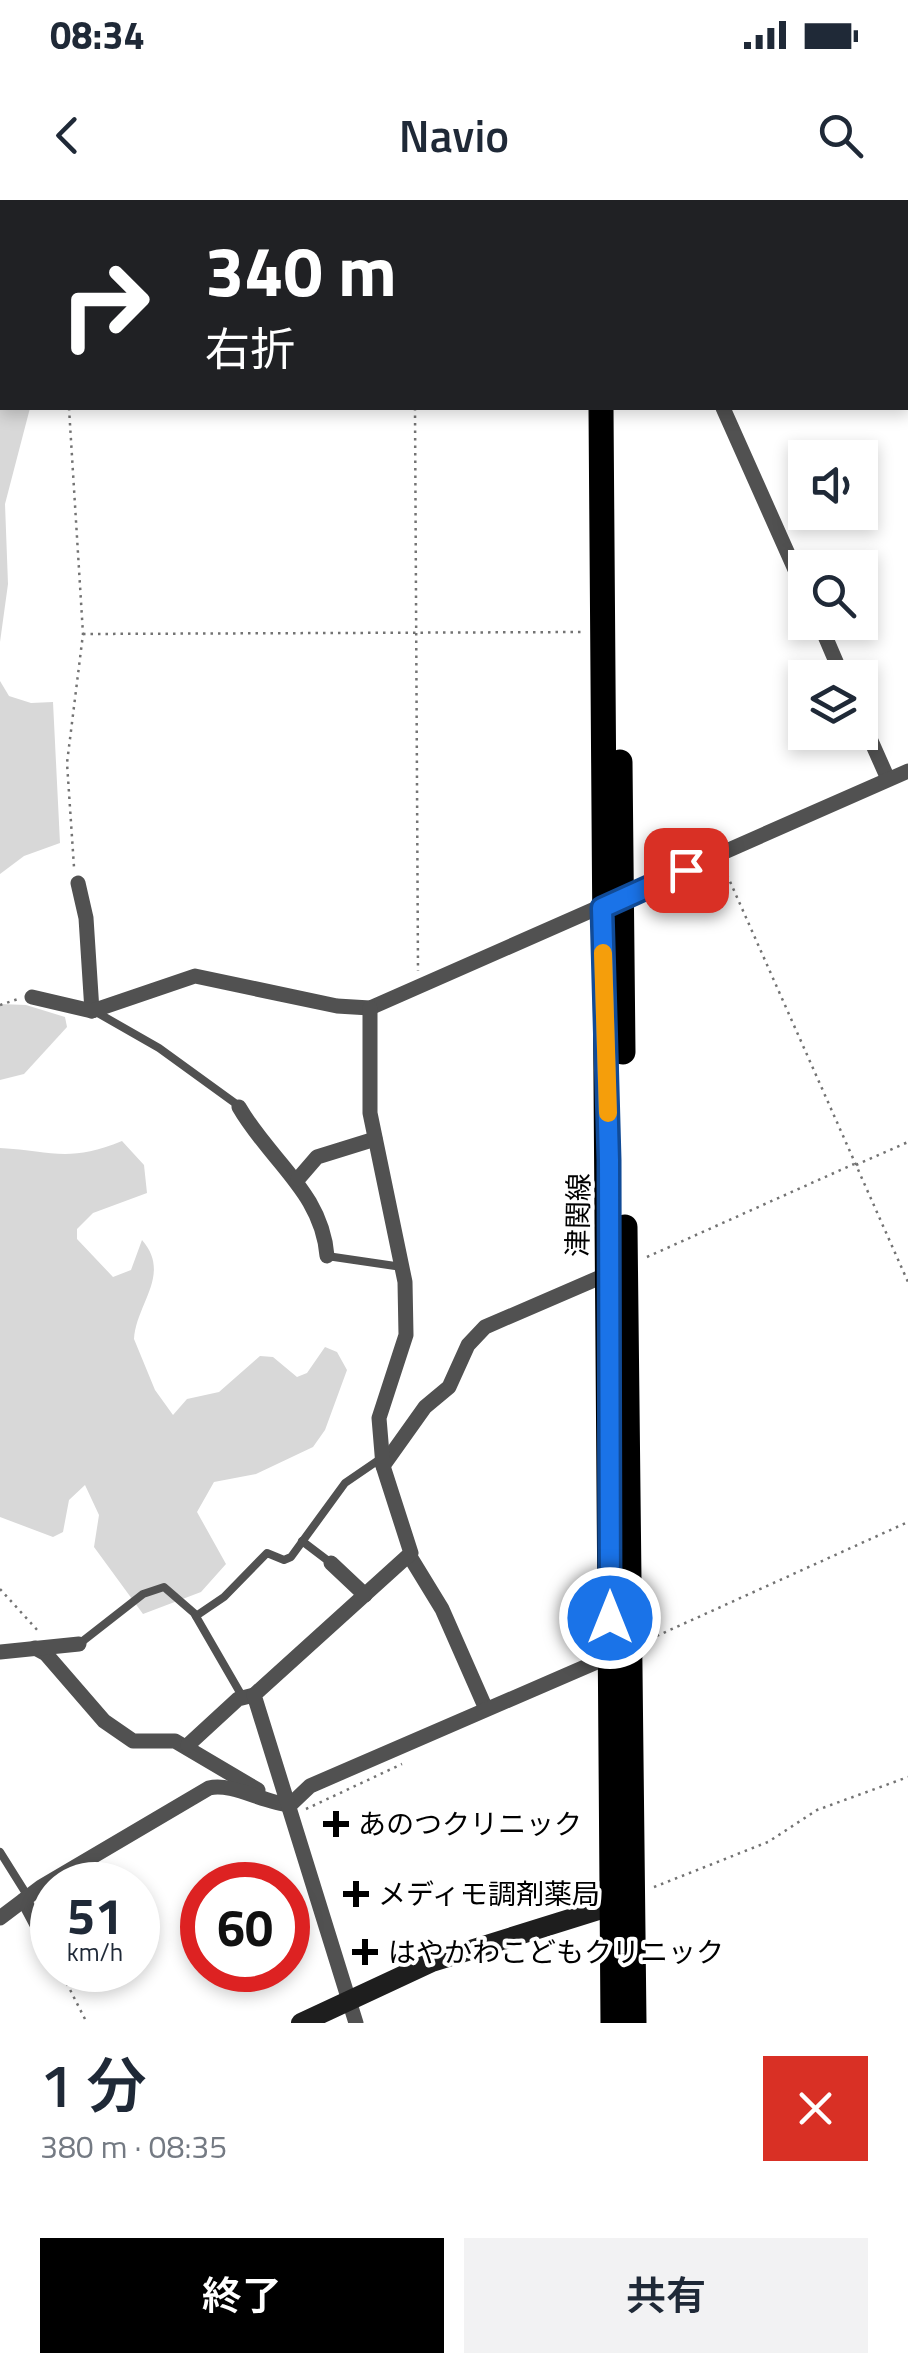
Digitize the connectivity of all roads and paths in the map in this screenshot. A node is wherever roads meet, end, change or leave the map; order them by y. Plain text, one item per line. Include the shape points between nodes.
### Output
1 (69, 410) edge
2 (415, 410) edge
3 (601, 410) edge
4 (616, 410) edge
5 (724, 410) edge
6 (788, 554) edge
7 (418, 632) junction
8 (604, 632) junction
9 (83, 634) junction
10 (875, 750) edge
11 (908, 770) edge
12 (888, 779) junction
13 (718, 855) junction
14 (78, 884) joint
15 (612, 903) junction
16 (418, 986) junction
17 (32, 997) joint
18 (0, 1005) edge
19 (370, 1008) junction
20 (92, 1011) junction
21 (240, 1107) joint
22 (375, 1139) junction
23 (908, 1142) edge
24 (856, 1164) junction
25 (298, 1180) junction
26 (327, 1256) joint
27 (402, 1267) junction
28 (616, 1271) junction
29 (908, 1282) edge
30 (383, 1461) junction
31 (908, 1522) edge
32 (302, 1541) junction
33 (409, 1556) junction
34 (331, 1563) joint
35 (0, 1588) edge
36 (365, 1595) junction
37 (196, 1616) junction
38 (78, 1644) joint
39 (43, 1647) junction
40 (0, 1652) edge
41 (620, 1652) junction
42 (248, 1696) junction
43 (486, 1709) junction
44 (188, 1746) junction
45 (410, 1760) dead end
46 (908, 1777) edge
47 (290, 1805) junction
48 (0, 1852) edge
49 (634, 1895) junction
50 (26, 1898) junction
51 (30, 1906) edge
52 (612, 1910) junction
53 (0, 1918) edge
54 (71, 1992) edge
55 (350, 2000) junction
56 (87, 2023) edge
57 (301, 2023) edge
58 (356, 2023) edge
59 (613, 2023) edge
60 (634, 2023) edge

1 - 9 path
2 - 7 path
3 - 8 main road, 津関線
4 - 15 main road, 津関線
5 - 6 street
7 - 8 path
7 - 9 path
7 - 16 path
8 - 15 main road, 津関線
9 - 14 path via 67,763
10 - 12 street
11 - 12 street
12 - 13 street
13 - 15 street
13 - 24 path
14 - 20 street
15 - 16 street
15 - 28 main road, 津関線
16 - 19 street
17 - 18 path
17 - 20 street
19 - 20 street via 196,976
19 - 22 street
20 - 21 lane via 159,1048
21 - 25 street via 258,1140
22 - 25 street via 317,1157
22 - 27 street
23 - 24 path
24 - 28 path
24 - 29 path
25 - 26 street via 325,1228
26 - 27 lane
27 - 30 street via 406,1336 379,1418
28 - 30 street via 485,1327 449,1387
28 - 41 main road, 津関線
30 - 32 lane via 345,1483
30 - 33 street
31 - 41 path
32 - 34 lane
32 - 37 lane via 286,1560 267,1553 224,1598
33 - 36 street
33 - 43 street via 442,1609
34 - 36 street
35 - 39 path
36 - 42 street
37 - 38 lane via 160,1588
37 - 42 lane
38 - 39 street
39 - 40 street
39 - 44 street via 104,1721 133,1741
41 - 43 street
41 - 49 main road, 津関線
41 - 52 main road, 津関線
42 - 44 street
42 - 47 street
43 - 47 street via 310,1786
44 - 47 street
45 - 47 path via 322,1804
46 - 49 path via 816,1810 768,1842
47 - 50 street via 209,1788
47 - 55 street
48 - 50 lane
49 - 52 street
49 - 60 main road, 津関線
50 - 51 street
50 - 53 street
52 - 55 street via 432,1962
52 - 59 main road, 津関線
54 - 56 path
55 - 57 street
55 - 58 street

